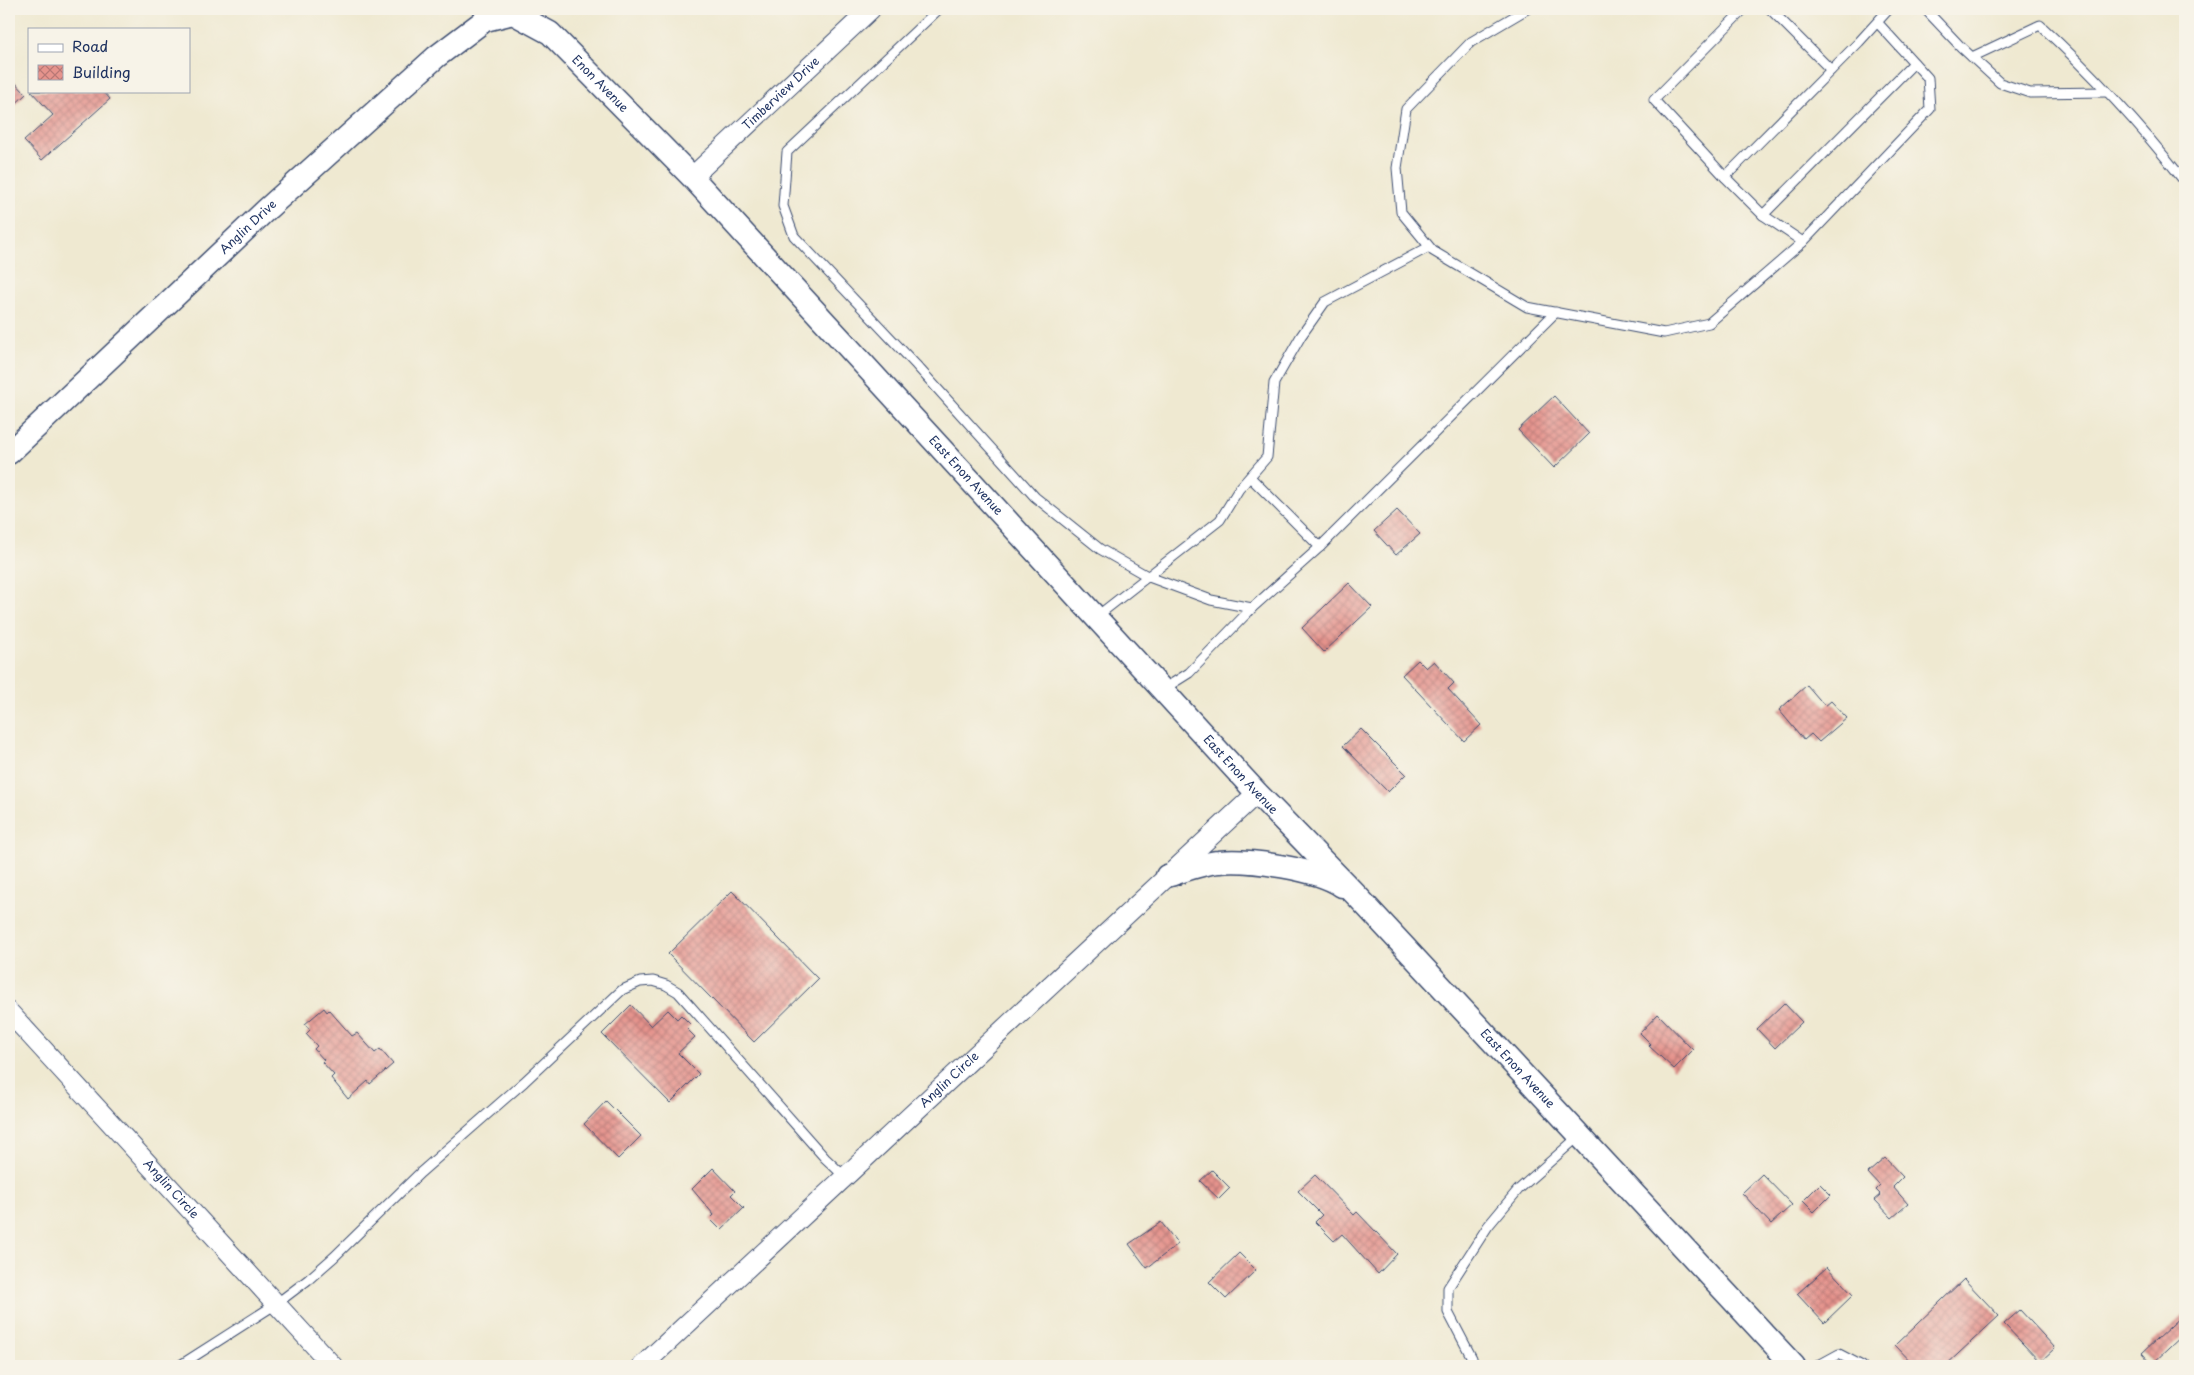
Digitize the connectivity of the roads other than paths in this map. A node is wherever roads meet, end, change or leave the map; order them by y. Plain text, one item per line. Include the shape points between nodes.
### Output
1 (871, 9) edge
2 (938, 9) edge
3 (1528, 9) edge
4 (1744, 9) edge
5 (1770, 9) edge
6 (1888, 9) edge
7 (1925, 9) edge
8 (497, 15) joint
9 (1877, 22) junction
10 (1972, 57) junction
11 (1914, 63) junction
12 (1831, 70) junction
13 (2107, 92) junction
14 (692, 177) junction
15 (1725, 177) junction
16 (2185, 182) edge
17 (1763, 215) junction
18 (1802, 242) junction
19 (1430, 247) junction
20 (1556, 312) junction
21 (9, 453) edge
22 (1250, 477) junction
23 (1320, 547) junction
24 (1149, 577) junction
25 (1252, 608) junction
26 (1096, 617) junction
27 (1162, 690) junction
28 (1256, 793) junction
29 (1167, 876) junction
30 (1358, 897) junction
31 (9, 1012) edge
32 (1579, 1135) junction
33 (845, 1177) junction
34 (276, 1304) junction
35 (179, 1366) edge
36 (333, 1366) edge
37 (642, 1366) edge
38 (1473, 1366) edge
39 (1794, 1366) edge
40 (1817, 1366) edge
41 (1862, 1366) edge

1 - 14 street, Timberview Drive
2 - 24 lane via 787,152 783,206 794,236 1035,496 1100,549
3 - 19 lane via 1471,42 1406,109 1397,168 1401,212
4 - 15 lane via 1654,100
5 - 12 lane
6 - 9 lane
7 - 10 lane
8 - 14 street, Enon Avenue via 513,13 550,33
8 - 21 street, Anglin Drive via 485,20 436,57 265,211
9 - 11 lane
9 - 12 lane
10 - 13 lane via 2000,83 2030,93
10 - 13 lane via 2040,24
11 - 17 lane
11 - 18 lane via 1928,78 1930,109
12 - 15 lane
13 - 16 lane
14 - 26 street, East Enon Avenue
15 - 17 lane
17 - 18 lane
18 - 20 lane via 1709,323 1664,333
19 - 20 lane via 1527,307
19 - 22 lane via 1325,302 1274,383 1267,458
20 - 23 lane
22 - 23 lane
22 - 24 lane via 1220,520
23 - 25 lane
24 - 25 lane via 1211,600
24 - 26 lane
25 - 27 lane via 1189,672
26 - 27 street, East Enon Avenue
27 - 28 street, East Enon Avenue
28 - 29 street, Anglin Circle
28 - 30 street, East Enon Avenue
29 - 30 street via 1216,862 1250,862 1331,878
29 - 33 street, Anglin Circle
30 - 32 street, East Enon Avenue
31 - 34 street, Anglin Circle
32 - 38 lane via 1512,1197 1488,1226 1448,1288 1448,1312
32 - 39 street, East Enon Avenue
33 - 34 lane via 678,992 653,981 640,982 622,990 599,1010 524,1082 420,1173 309,1280
33 - 37 street, Anglin Circle
34 - 35 lane
34 - 36 street, Anglin Circle
40 - 41 lane via 1839,1354

